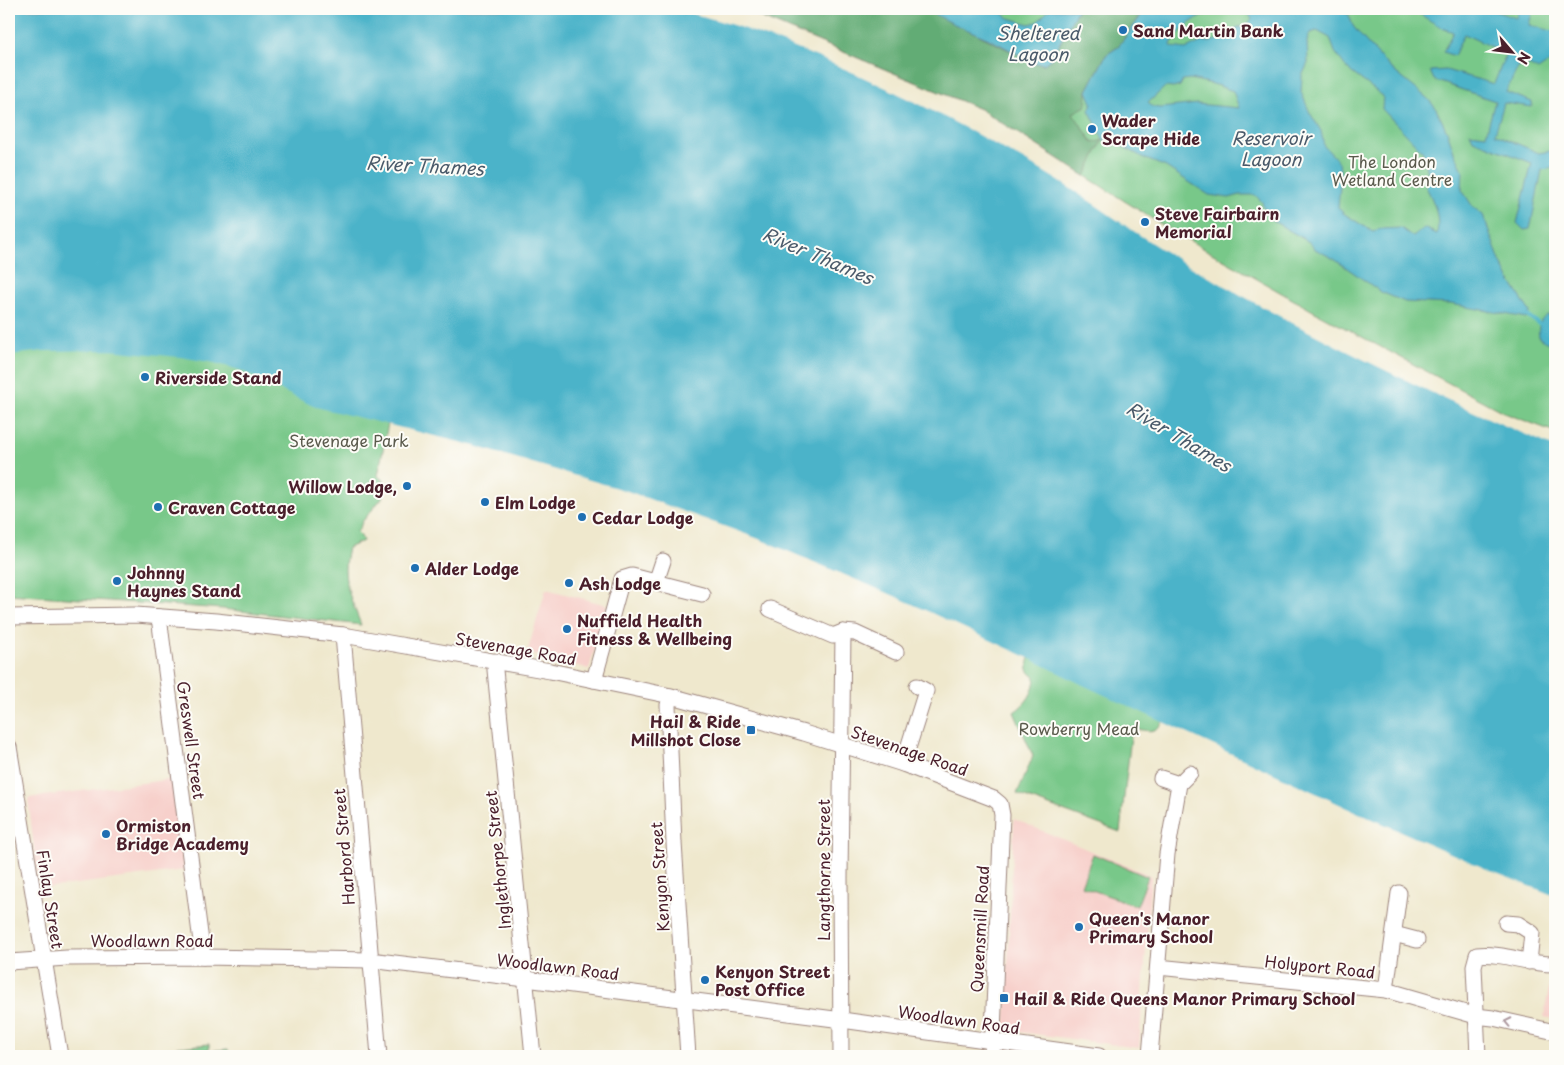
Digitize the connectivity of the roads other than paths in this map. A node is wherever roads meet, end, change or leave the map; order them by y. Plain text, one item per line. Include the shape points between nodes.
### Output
1 (663, 560) dead end
2 (656, 582) junction
3 (702, 594) dead end
4 (770, 610) dead end
5 (9, 617) edge
6 (159, 617) junction
7 (843, 632) junction
8 (343, 635) junction
9 (896, 652) dead end
10 (496, 662) junction
11 (594, 680) junction
12 (927, 688) dead end
13 (671, 696) junction
14 (841, 744) junction
15 (9, 747) edge
16 (903, 764) junction
17 (1190, 773) dead end
18 (1161, 778) dead end
19 (1179, 784) junction
20 (1000, 804) joint
21 (1399, 893) dead end
22 (1506, 922) dead end
23 (1394, 934) junction
24 (1417, 940) dead end
25 (203, 957) junction
26 (44, 960) junction
27 (370, 960) junction
28 (9, 962) edge
29 (1529, 962) junction
30 (1555, 964) edge
31 (1158, 967) junction
32 (526, 979) junction
33 (1386, 990) junction
34 (684, 1000) junction
35 (1476, 1016) junction
36 (842, 1020) junction
37 (1555, 1032) edge
38 (992, 1041) junction
39 (60, 1056) edge
40 (379, 1056) edge
41 (534, 1056) edge
42 (688, 1056) edge
43 (841, 1056) edge
44 (992, 1056) edge
45 (1099, 1056) edge
46 (1150, 1056) edge
47 (1478, 1056) edge

1 - 2 street
2 - 3 street
2 - 11 street via 632,576 622,578
4 - 7 street via 834,636
5 - 6 street, Stevenage Road
6 - 8 street, Stevenage Road
6 - 25 street, Greswell Street
7 - 9 street via 854,632
7 - 14 street, Langthorne Street
8 - 10 street, Stevenage Road
8 - 27 street, Harbord Street
10 - 11 street, Stevenage Road
10 - 32 street, Inglethorpe Street
11 - 13 street, Stevenage Road
12 - 16 street
13 - 14 street, Stevenage Road
13 - 34 street, Kenyon Street via 668,705
14 - 16 street, Stevenage Road
14 - 36 street, Langthorne Street
15 - 26 street, Finlay Street
16 - 20 street, Stevenage Road
17 - 19 street
18 - 19 street
19 - 31 street via 1166,865
20 - 38 street, Queensmill Road
21 - 23 street
22 - 29 street via 1518,924 1532,933
23 - 24 street
23 - 33 street
25 - 26 street, Woodlawn Road
25 - 27 street, Woodlawn Road
26 - 28 street, Woodlawn Road
26 - 39 street, Finlay Street
27 - 32 street, Woodlawn Road
27 - 40 street, Harbord Street
29 - 30 street
29 - 35 street via 1477,955 1474,966
31 - 33 street, Holyport Road
31 - 46 street
32 - 34 street, Woodlawn Road
32 - 41 street, Inglethorpe Street
33 - 35 street, Holyport Road
34 - 36 street, Woodlawn Road
34 - 42 street, Kenyon Street
37 -> 35 street, Holyport Road
35 - 47 street
36 - 38 street, Woodlawn Road
36 - 43 street, Langthorne Street
38 - 44 street, Queensmill Road
38 - 45 street, Woodlawn Road

